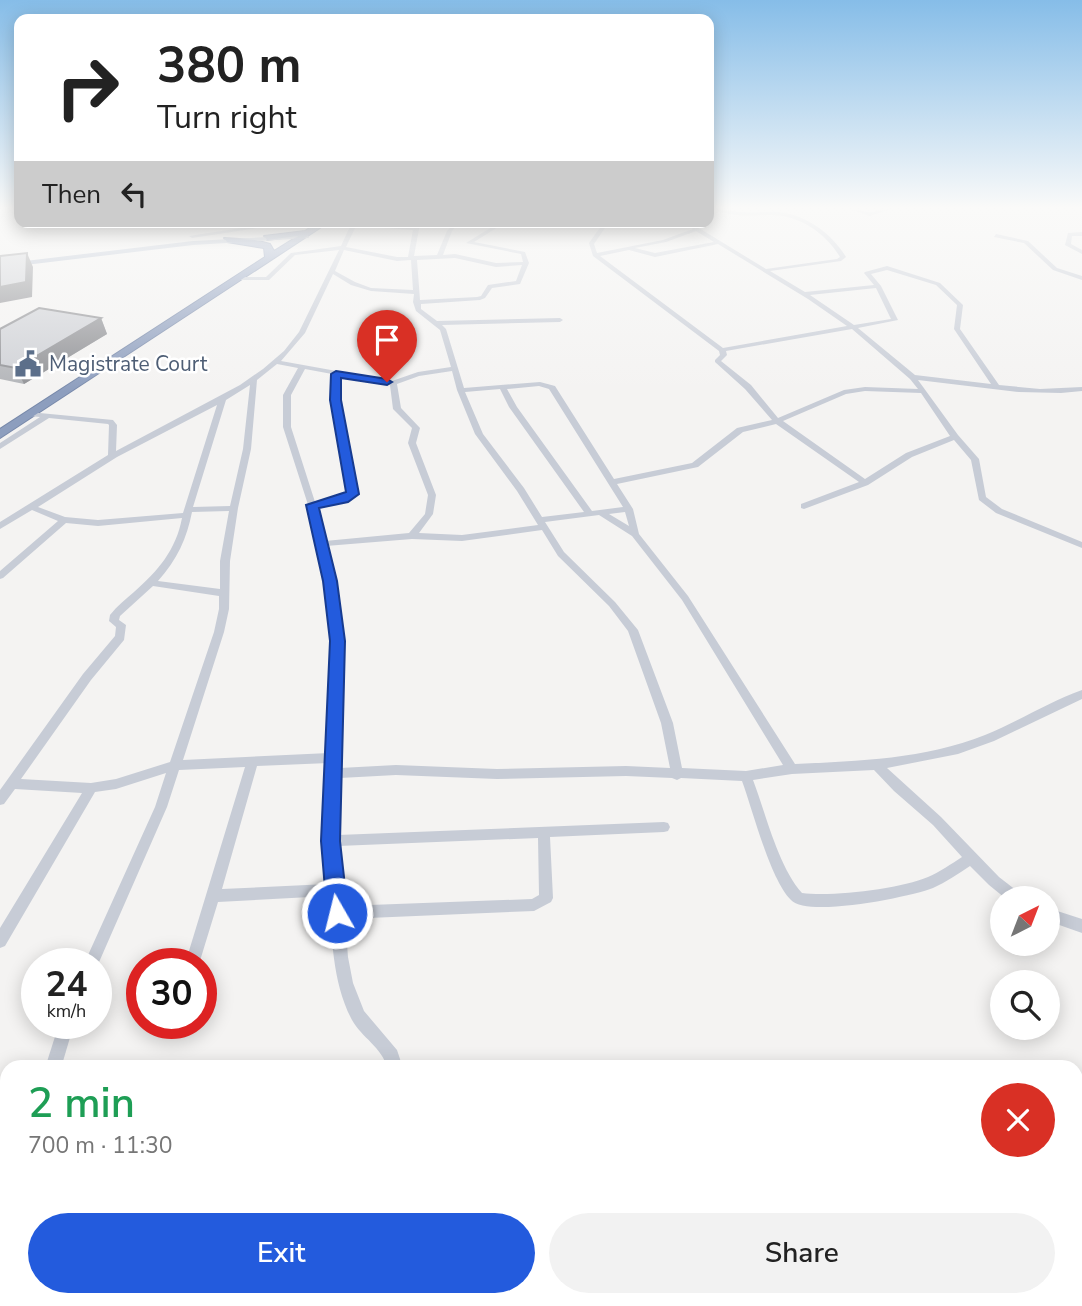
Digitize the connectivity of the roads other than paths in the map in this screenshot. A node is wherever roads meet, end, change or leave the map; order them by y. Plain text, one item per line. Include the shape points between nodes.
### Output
1 (253, 270) edge
2 (278, 270) edge
3 (413, 270) edge
4 (523, 270) edge
5 (615, 270) edge
6 (768, 270) edge
7 (877, 270) edge
8 (890, 270) edge
9 (1058, 270) edge
10 (332, 272) joint
11 (240, 278) junction
12 (1082, 278) edge
13 (878, 286) junction
14 (805, 294) junction
15 (416, 297) junction
16 (560, 320) dead end
17 (438, 323) junction
18 (854, 328) junction
19 (722, 350) junction
20 (278, 362) junction
21 (303, 366) junction
22 (454, 369) junction
23 (336, 374) junction
24 (913, 377) junction
25 (254, 380) junction
26 (393, 383) junction
27 (995, 385) junction
28 (502, 386) junction
29 (1082, 389) edge
30 (461, 390) junction
31 (920, 391) junction
32 (223, 396) junction
33 (32, 414) junction
34 (47, 416) junction
35 (777, 421) junction
36 (0, 435) edge
37 (955, 437) junction
38 (0, 447) edge
39 (112, 456) junction
40 (613, 482) junction
41 (866, 483) junction
42 (312, 505) junction
43 (804, 506) dead end
44 (32, 507) junction
45 (234, 508) junction
46 (629, 509) junction
47 (595, 512) junction
48 (188, 513) junction
49 (64, 520) junction
50 (541, 524) junction
51 (0, 526) edge
52 (635, 534) junction
53 (412, 536) junction
54 (321, 544) junction
55 (1082, 545) edge
56 (0, 576) edge
57 (153, 583) junction
58 (224, 593) junction
59 (1082, 694) edge
60 (333, 758) junction
61 (253, 761) junction
62 (176, 765) junction
63 (877, 765) junction
64 (792, 769) junction
65 (333, 773) junction
66 (677, 775) junction
67 (746, 776) junction
68 (13, 784) junction
69 (91, 788) junction
70 (0, 800) edge
71 (664, 828) dead end
72 (544, 834) junction
73 (331, 841) junction
74 (970, 858) junction
75 (999, 886) edge
76 (333, 890) junction
77 (213, 896) junction
78 (337, 913) junction
79 (1060, 918) edge
80 (5, 921) edge
81 (1082, 926) edge
82 (0, 941) edge
83 (98, 948) edge
84 (197, 948) edge
85 (62, 1039) edge
86 (55, 1060) edge
87 (393, 1060) edge

1 - 11 highway
2 - 11 street via 271,277
3 - 15 street
4 - 15 street via 518,283 490,286 481,298
5 - 19 street
6 - 14 street
7 - 13 street via 867,273
8 - 27 street via 938,284 958,302 957,329
9 - 12 street
10 - 15 street via 374,291
10 - 20 street via 302,333
11 - 33 highway
13 - 14 street
13 - 18 street via 896,320
14 - 18 street
15 - 17 street via 421,314
16 - 17 street
17 - 22 street
18 - 19 street
18 - 24 street
19 - 35 street via 724,355 717,361 748,387
20 - 21 street
20 - 25 street
21 - 23 street
21 - 42 street via 287,396 287,427
22 - 26 street
22 - 30 street
23 - 26 street
23 - 42 street via 335,400 353,494
24 - 27 street
24 - 31 street
25 - 32 street
25 - 45 street via 247,449
26 - 53 street via 397,409 416,428 412,443 432,495 429,514
27 - 29 street via 1055,393
28 - 30 street
28 - 40 street via 551,387
28 - 47 street via 513,407
30 - 50 street via 479,434 496,452
31 - 35 street via 844,391
31 - 37 street
32 - 39 street
32 - 48 street
33 - 34 street
33 - 36 highway
34 - 38 street
34 - 39 street via 110,422
35 - 40 street via 740,430 695,465
35 - 41 street
37 - 41 street via 909,455
37 - 55 street via 975,459 982,498 999,511
39 - 44 street
40 - 46 street
41 - 43 street
42 - 54 street
44 - 49 street
44 - 51 street
45 - 48 street
45 - 58 street
46 - 47 street
46 - 52 street
47 - 50 street
47 - 52 street
48 - 49 street via 98,523
48 - 57 street via 175,554
49 - 56 street
50 - 53 street via 462,538
50 - 66 street via 561,554 633,631 667,723
52 - 64 street via 685,598
53 - 54 street
54 - 60 street via 338,641
57 - 58 street
57 - 68 street via 115,615 114,621 121,625 120,637
58 - 62 street via 219,632
59 - 63 street via 958,749
60 - 61 street
60 - 65 street
61 - 62 street
61 - 77 street
62 - 69 street
62 - 83 street
63 - 64 street
63 - 74 street
64 - 67 street
65 - 66 street via 626,771
65 - 73 street
66 - 67 street
67 - 74 street via 782,874 798,900 923,886
68 - 69 street
68 - 70 street
69 - 80 street
71 - 72 street
72 - 73 street
72 - 78 street via 547,885 544,901 534,905
73 - 76 street
74 - 75 street
76 - 77 street
76 - 78 street
77 - 84 street
78 - 87 street via 350,999
79 - 81 street
80 - 82 street
85 - 86 street

